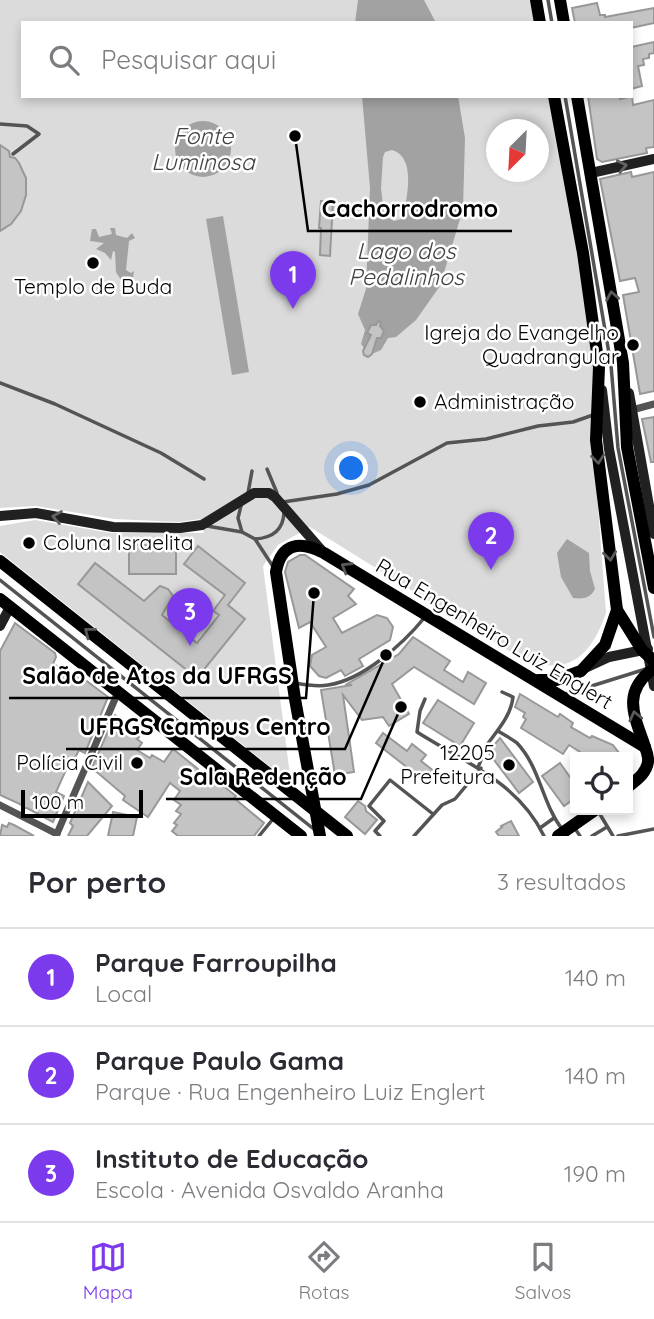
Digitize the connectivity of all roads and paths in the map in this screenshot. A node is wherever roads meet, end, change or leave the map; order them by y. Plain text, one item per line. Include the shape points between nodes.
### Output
1 (536, 0) edge
2 (548, 0) edge
3 (560, 0) edge
4 (540, 21) edge
5 (552, 21) edge
6 (564, 21) edge
7 (554, 98) edge
8 (565, 98) edge
9 (577, 98) edge
10 (0, 124) edge
11 (13, 154) dead end
12 (654, 159) edge
13 (591, 173) junction
14 (587, 215) junction
15 (600, 230) junction
16 (579, 233) junction
17 (623, 363) junction
18 (599, 367) junction
19 (0, 383) edge
20 (654, 404) edge
21 (632, 410) junction
22 (593, 415) dead end
23 (618, 448) junction
24 (267, 469) dead end
25 (252, 471) dead end
26 (204, 479) dead end
27 (247, 498) junction
28 (281, 503) junction
29 (0, 516) edge
30 (202, 525) junction
31 (242, 532) junction
32 (654, 534) edge
33 (255, 539) junction
34 (324, 554) junction
35 (0, 561) edge
36 (276, 572) junction
37 (0, 580) edge
38 (654, 588) edge
39 (5, 603) edge
40 (617, 610) junction
41 (426, 615) junction
42 (0, 626) edge
43 (654, 637) edge
44 (648, 649) edge
45 (654, 665) edge
46 (581, 671) junction
47 (531, 678) junction
48 (293, 683) junction
49 (654, 687) edge
50 (118, 692) junction
51 (502, 692) dead end
52 (561, 696) junction
53 (425, 699) dead end
54 (498, 730) junction
55 (645, 747) junction
56 (480, 767) junction
57 (308, 772) junction
58 (633, 783) edge
59 (296, 796) junction
60 (0, 805) edge
61 (315, 810) junction
62 (433, 814) junction
63 (590, 815) edge
64 (599, 815) edge
65 (275, 817) junction
66 (554, 818) junction
67 (607, 827) junction
68 (540, 828) junction
69 (654, 829) edge
70 (569, 832) edge
71 (56, 835) edge
72 (259, 836) edge
73 (301, 836) edge
74 (321, 836) edge
75 (347, 836) edge
76 (380, 836) edge
77 (414, 836) edge
78 (544, 836) edge
79 (592, 836) edge
80 (616, 836) edge

1 - 4 main road
2 - 5 lane
3 - 6 main road
7 - 16 main road
8 - 14 lane
9 - 13 main road
10 - 11 lane via 27,126 39,134
13 -> 12 main road
13 - 15 main road
14 - 15 lane
14 - 16 lane
14 - 23 lane via 611,365
17 -> 15 main road
16 - 18 main road
17 - 21 main road
17 - 23 main road
18 - 23 main road
18 -> 40 main road via 596,440
19 - 26 lane via 161,453
20 - 21 street
21 - 32 main road
22 - 28 lane via 447,443 369,485
23 - 38 main road
23 - 43 lane
23 - 49 main road
24 - 28 lane
25 - 27 lane
27 - 28 main road via 269,493
27 - 30 main road
27 - 31 lane via 239,510
28 - 33 lane via 285,517 279,531
28 - 34 main road
30 -> 29 main road via 120,527 36,513
30 - 31 lane
31 - 33 lane
33 - 36 lane
34 - 36 main road, Rua Engenheiro Luiz Englert via 311,546 295,546 281,556
41 -> 34 main road, Rua Engenheiro Luiz Englert
59 -> 35 main road
36 - 48 main road
37 - 74 lane
39 - 42 main road
39 - 50 main road
40 - 44 main road
40 - 46 main road via 605,645
41 - 47 main road, Rua Engenheiro Luiz Englert
41 - 48 lane via 389,653 349,678 326,685
44 - 45 main road
44 - 46 main road via 609,657
45 - 52 lane
55 -> 45 main road via 632,702 638,684
46 - 47 main road via 556,680
47 - 52 main road, Rua Engenheiro Luiz Englert
48 - 57 main road
50 - 65 main road
50 - 71 street
51 - 54 lane via 514,698
52 - 55 main road, Rua Engenheiro Luiz Englert
53 - 56 lane via 416,732
54 - 56 lane via 485,747
54 - 66 lane via 526,755
55 - 58 main road via 648,762
56 - 62 lane via 456,799
56 - 68 lane via 517,798
57 - 59 main road
57 - 61 main road
59 - 61 main road
60 - 71 street
61 - 74 main road
61 - 75 main road
62 - 76 lane via 390,780 369,806 384,821 375,831
62 - 77 lane
63 - 70 main road
64 - 67 lane
65 - 72 lane
65 - 73 main road
66 - 68 lane
66 - 70 lane
67 - 79 lane
67 - 80 lane
68 - 78 lane
69 - 80 lane

